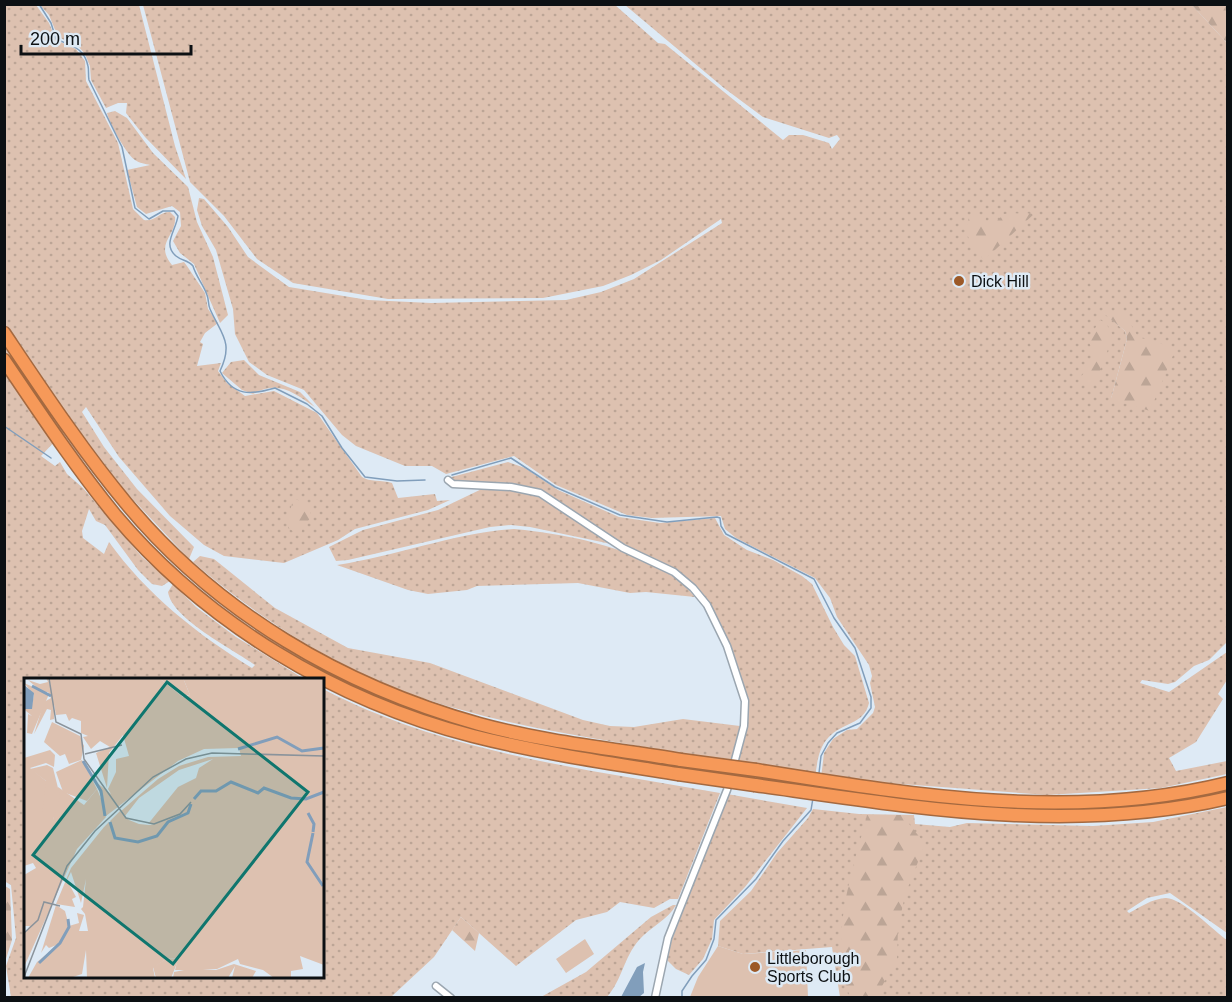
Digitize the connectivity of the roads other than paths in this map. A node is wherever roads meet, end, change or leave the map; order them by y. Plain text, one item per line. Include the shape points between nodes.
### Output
1 (4, 333) edge
2 (4, 360) edge
3 (448, 480) dead end
4 (1227, 783) edge
5 (1227, 798) edge
6 (436, 986) dead end
7 (451, 998) edge
8 (655, 998) edge

1 - 4 highway, bridge via 127,505 185,565 289,643 383,692 480,724 681,760 916,793 1034,804 1096,803 1164,796
2 - 5 highway, bridge via 124,525 200,598 279,654 362,698 403,714 471,736 541,751 909,807 1041,817 1166,810
3 - 8 street via 453,484 511,487 540,494 623,548 674,572 702,599 727,646 745,701 744,726 727,790 665,946
6 - 7 street

